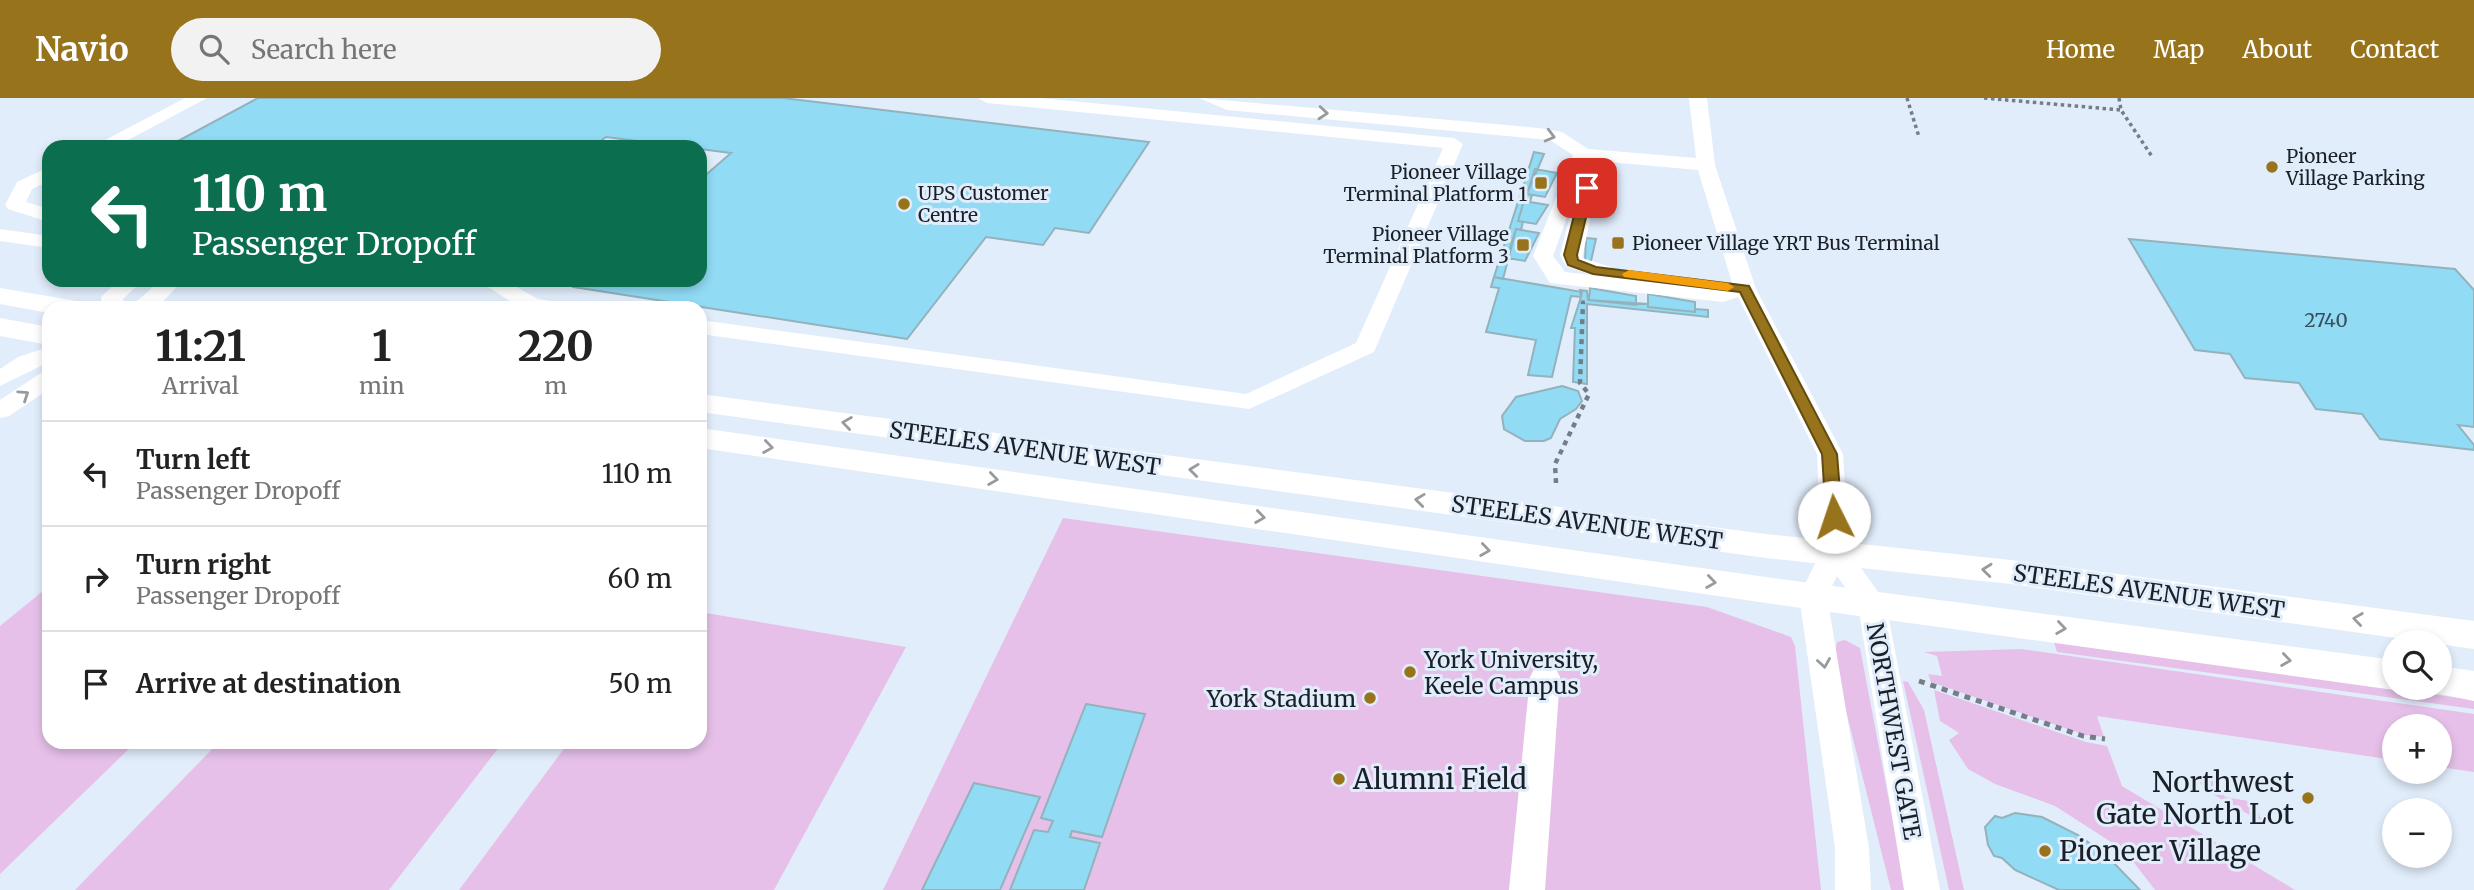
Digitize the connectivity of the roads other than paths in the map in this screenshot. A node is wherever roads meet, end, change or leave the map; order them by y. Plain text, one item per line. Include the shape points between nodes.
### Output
1 (198, 98) edge
2 (987, 98) edge
3 (1208, 98) edge
4 (1698, 98) edge
5 (115, 140) edge
6 (1583, 155) junction
7 (1706, 165) junction
8 (42, 177) edge
9 (42, 214) edge
10 (42, 229) edge
11 (0, 235) edge
12 (23, 239) junction
13 (42, 241) edge
14 (124, 287) edge
15 (165, 287) edge
16 (500, 287) edge
17 (1745, 289) junction
18 (0, 296) edge
19 (112, 301) edge
20 (151, 301) edge
21 (525, 301) edge
22 (42, 303) edge
23 (0, 327) edge
24 (707, 328) edge
25 (42, 335) edge
26 (42, 356) edge
27 (0, 379) edge
28 (42, 383) edge
29 (707, 404) edge
30 (0, 411) edge
31 (707, 439) edge
32 (1835, 552) junction
33 (1813, 596) junction
34 (1872, 603) junction
35 (2474, 635) edge
36 (2382, 672) edge
37 (1545, 677) dead end
38 (2452, 683) edge
39 (2474, 686) edge
40 (1852, 848) junction
41 (1527, 890) edge
42 (1853, 890) edge
43 (1867, 890) edge
44 (1922, 890) edge

1 - 5 street
2 - 24 street via 1454,144 1366,347 1249,402
3 -> 6 street via 1227,105 1539,133 1556,136
4 - 7 street
6 - 7 street
6 - 17 street via 1543,256 1559,278 1723,295
7 - 17 street
7 - 17 street via 1677,168 1611,162 1592,166 1570,255 1573,262 1593,271
8 - 9 street via 24,186 15,205
10 - 12 street
11 - 12 street
12 - 13 street
14 - 19 street
15 - 20 street
16 - 21 street
17 - 32 street via 1830,454
18 - 22 main road
23 - 25 main road
26 - 27 street
30 -> 28 street
32 -> 29 main road, STEELES AVENUE WEST
31 -> 33 main road, STEELES AVENUE WEST
32 - 33 street
32 - 34 street, NORTHWEST GATE
35 -> 32 main road, STEELES AVENUE WEST
33 - 34 main road, STEELES AVENUE WEST
33 -> 40 street
34 -> 36 main road, STEELES AVENUE WEST
34 - 44 street, NORTHWEST GATE
37 - 41 street
38 - 39 main road
40 - 42 street
40 - 43 street

